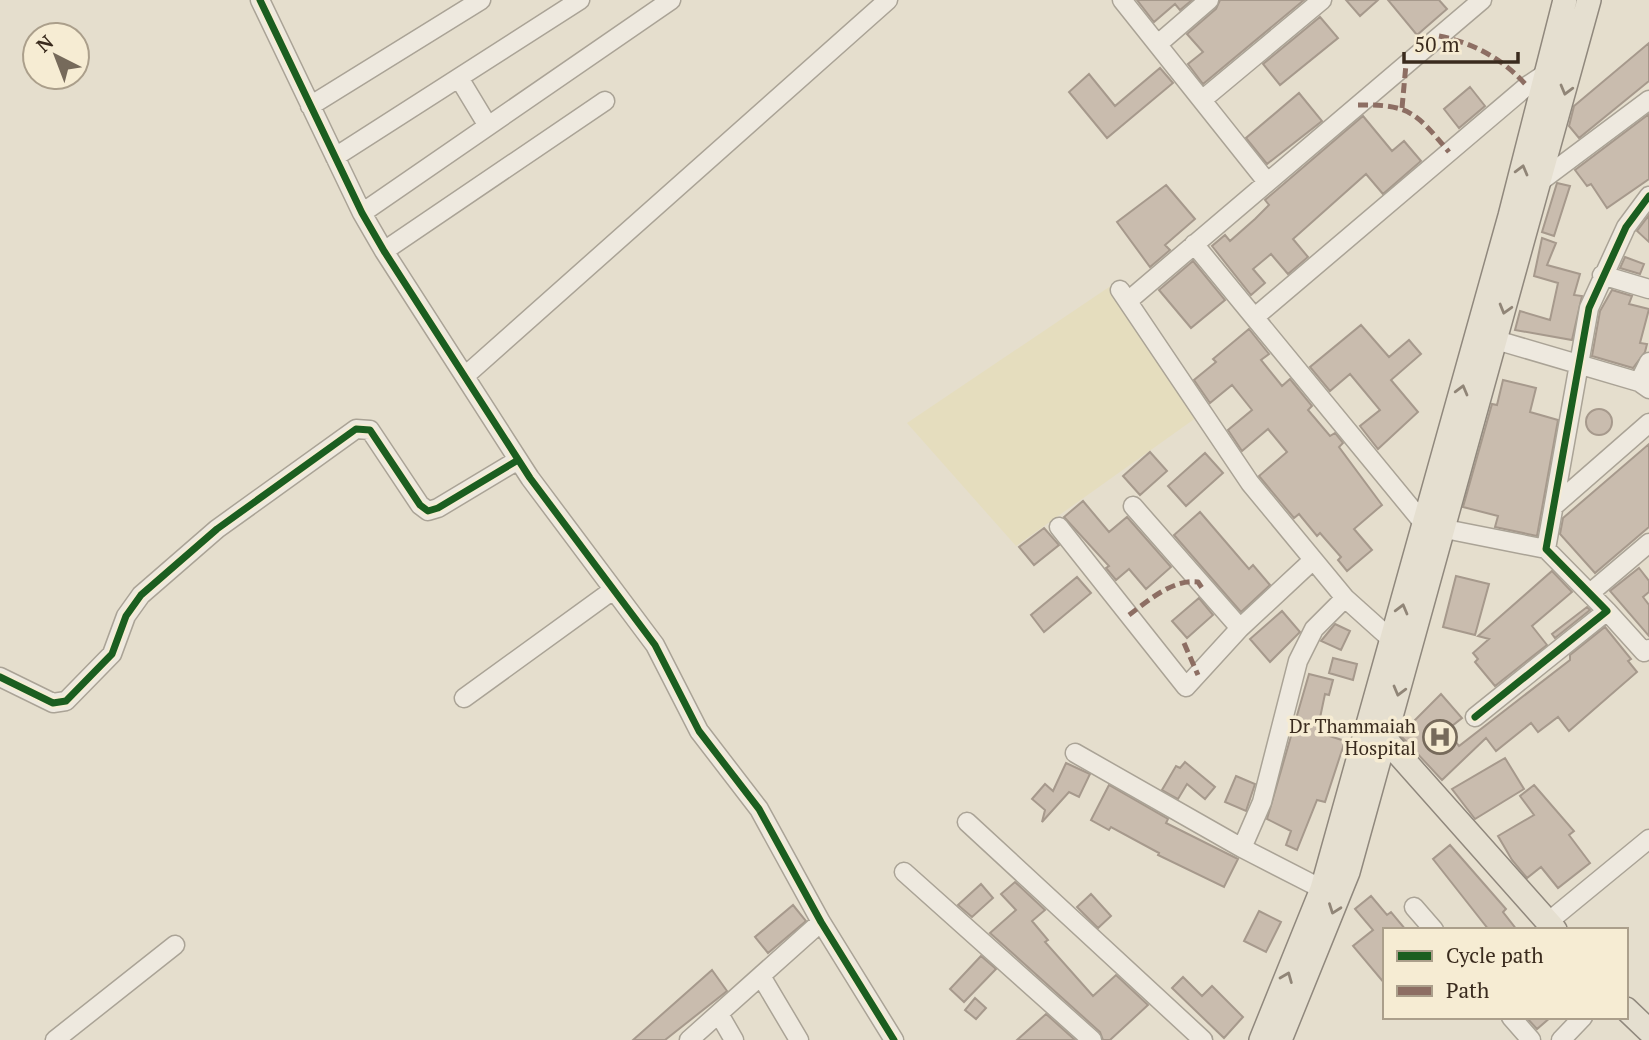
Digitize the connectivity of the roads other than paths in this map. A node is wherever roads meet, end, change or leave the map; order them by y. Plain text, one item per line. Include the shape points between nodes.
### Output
1 (260, 0) edge
2 (481, 0) edge
3 (580, 0) edge
4 (671, 0) edge
5 (888, 0) edge
6 (1122, 0) edge
7 (1209, 0) edge
8 (1322, 0) edge
9 (1482, 0) edge
10 (1565, 0) edge
11 (1590, 0) edge
12 (1158, 44) junction
13 (1548, 72) junction
14 (459, 78) junction
15 (1202, 100) junction
16 (1649, 100) edge
17 (605, 102) dead end
18 (310, 106) junction
19 (488, 126) junction
20 (335, 157) junction
21 (1542, 180) junction
22 (1267, 182) junction
23 (1649, 196) edge
24 (362, 213) junction
25 (1194, 244) junction
26 (384, 251) junction
27 (1602, 275) junction
28 (1649, 289) edge
29 (1255, 317) junction
30 (1496, 340) junction
31 (1649, 362) edge
32 (1580, 366) junction
33 (465, 376) junction
34 (1644, 385) edge
35 (1649, 423) edge
36 (518, 460) junction
37 (1133, 506) dead end
38 (1554, 506) junction
39 (1059, 527) dead end
40 (1434, 527) junction
41 (1649, 543) edge
42 (1546, 549) junction
43 (1312, 561) junction
44 (612, 590) junction
45 (1590, 593) junction
46 (1345, 598) junction
47 (1607, 611) junction
48 (1240, 628) junction
49 (1393, 641) junction
50 (1649, 649) edge
51 (0, 677) edge
52 (464, 698) dead end
53 (1475, 717) dead end
54 (1370, 722) junction
55 (1386, 739) junction
56 (1075, 752) dead end
57 (967, 822) dead end
58 (1649, 839) edge
59 (1242, 848) junction
60 (904, 872) dead end
61 (1322, 889) junction
62 (1414, 907) dead end
63 (821, 922) junction
64 (1551, 926) edge
65 (1432, 928) edge
66 (175, 945) dead end
67 (761, 976) junction
68 (1628, 1011) edge
69 (719, 1014) junction
70 (1513, 1019) edge
71 (1581, 1019) edge
72 (1649, 1031) edge
73 (55, 1040) edge
74 (689, 1040) edge
75 (734, 1040) edge
76 (799, 1040) edge
77 (894, 1040) edge
78 (1092, 1040) edge
79 (1203, 1040) edge
80 (1261, 1040) edge
81 (1280, 1040) edge
82 (1531, 1040) edge
83 (1561, 1040) edge

1 - 18 street
2 - 18 street
3 - 14 street
4 - 19 street
5 - 33 street
6 - 12 street
7 - 12 street
8 - 15 street
9 - 22 street
10 - 13 main road
11 -> 21 main road
12 - 15 street
13 - 29 street
40 -> 13 main road
14 - 19 street
14 - 20 street
15 - 22 street
16 - 21 street
17 - 26 street
18 - 20 street
19 - 24 street
20 - 24 street
21 -> 30 main road
22 - 25 street
23 - 27 street via 1626,227
24 - 26 street
25 - 29 street
25 - 43 street via 1124,295 1250,482
26 - 33 street
27 - 28 street
27 - 32 street via 1590,308
29 - 40 street
30 - 32 street
30 - 40 main road
31 - 34 street
32 - 34 street
32 - 38 street
33 - 36 street
35 - 38 street
36 - 44 street
36 - 51 street via 428,511 370,430 356,429 217,529 141,595 126,616 112,654 66,701 53,703
37 - 48 street
38 - 42 street
39 - 48 street via 1186,687
40 - 42 street
49 -> 40 main road
40 -> 55 main road
41 - 45 street
42 - 45 street
43 - 46 street
43 - 48 street
44 - 52 street
44 - 63 street via 655,645 699,731 759,809
45 - 47 street
46 - 49 street
46 - 59 street via 1314,629 1298,661 1262,802
47 - 50 street via 1644,652
47 - 53 street
49 - 54 main road
54 - 55 main road
54 - 61 main road
55 - 64 main road
55 -> 81 main road via 1348,872
56 - 59 street
57 - 79 street
58 - 64 street
59 - 61 street
60 - 78 street
80 -> 61 main road
62 - 65 street
63 - 67 street
63 - 77 street
66 - 73 street
67 - 69 street
67 - 76 street
68 - 72 main road
69 - 74 street
69 - 75 street
70 - 82 street
71 - 83 street

